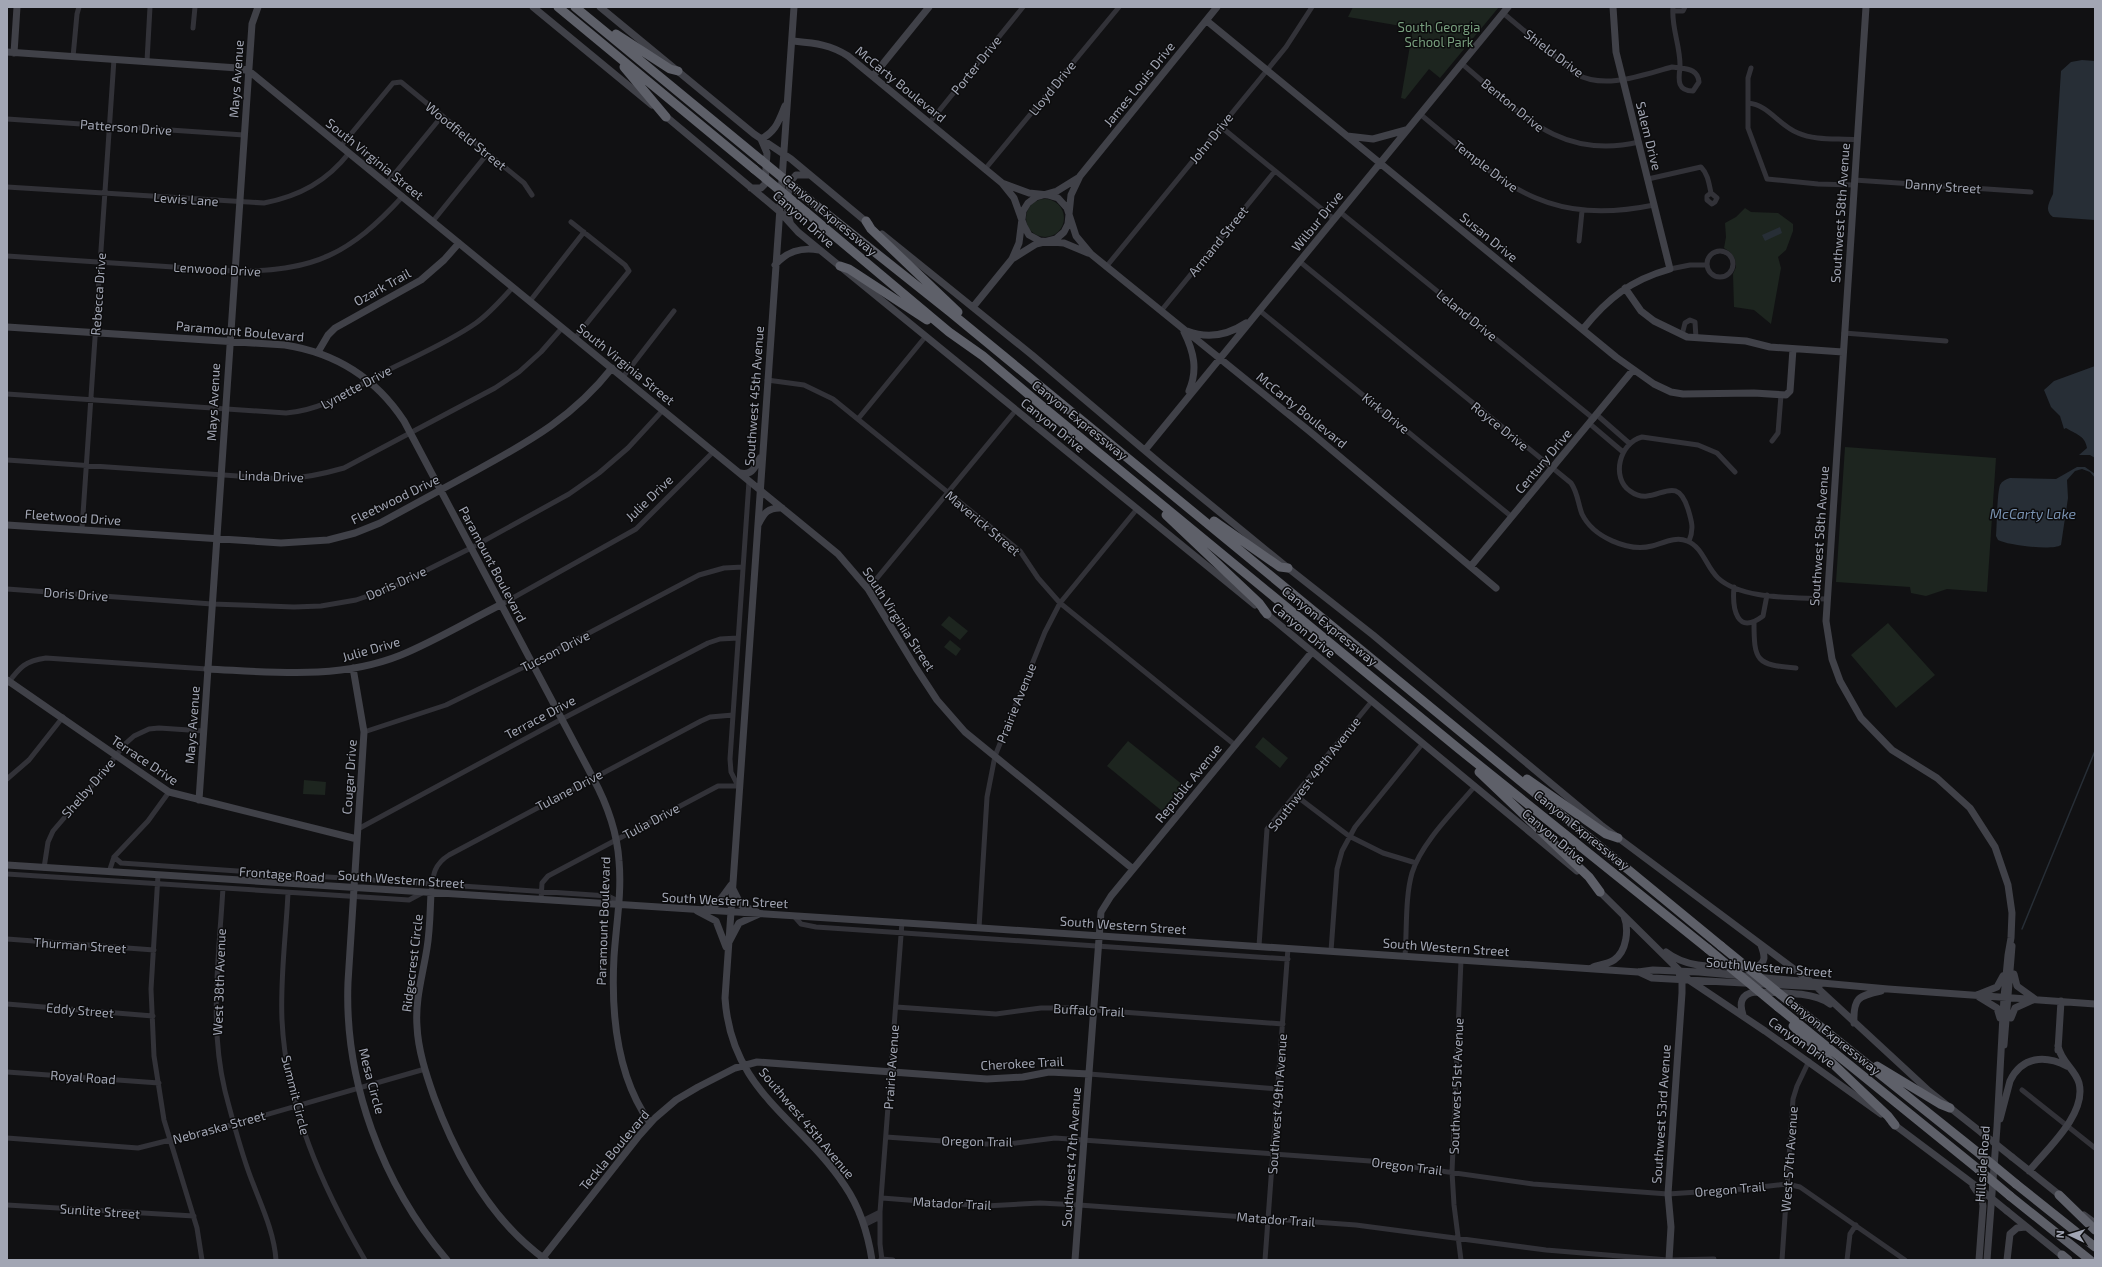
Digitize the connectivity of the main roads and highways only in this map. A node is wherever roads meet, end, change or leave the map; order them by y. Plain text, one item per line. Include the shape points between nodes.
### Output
1 (17, 7) edge
2 (258, 7) edge
3 (533, 7) edge
4 (558, 7) edge
5 (600, 7) edge
6 (794, 7) edge
7 (929, 7) edge
8 (1218, 7) edge
9 (1508, 7) edge
10 (1613, 7) edge
11 (1866, 7) edge
12 (578, 9) edge
13 (1206, 21) junction
14 (584, 28) junction
15 (792, 41) junction
16 (10, 52) edge
17 (249, 71) junction
18 (678, 71) junction
19 (873, 76) junction
20 (788, 100) junction
21 (666, 117) junction
22 (1406, 130) junction
23 (1347, 136) junction
24 (761, 139) junction
25 (784, 155) junction
26 (1380, 163) junction
27 (810, 175) junction
28 (1080, 176) junction
29 (1002, 183) junction
30 (752, 188) junction
31 (1043, 195) junction
32 (779, 211) junction
33 (1022, 218) junction
34 (1069, 218) junction
35 (866, 221) junction
36 (791, 224) junction
37 (1049, 241) junction
38 (459, 243) junction
39 (820, 250) junction
40 (1090, 254) junction
41 (1012, 259) junction
42 (775, 265) junction
43 (840, 266) junction
44 (1625, 288) junction
45 (973, 307) junction
46 (1251, 320) junction
47 (7, 327) edge
48 (1583, 329) junction
49 (1183, 330) junction
50 (949, 332) junction
51 (229, 341) junction
52 (1794, 349) junction
53 (318, 352) junction
54 (1843, 352) junction
55 (1219, 359) junction
56 (1009, 361) junction
57 (612, 368) junction
58 (1633, 370) junction
59 (1186, 400) junction
60 (1145, 450) junction
61 (761, 454) junction
62 (1121, 471) junction
63 (740, 473) junction
64 (441, 490) junction
65 (759, 490) junction
66 (1184, 504) junction
67 (782, 508) junction
68 (7, 525) edge
69 (756, 528) junction
70 (216, 539) junction
71 (1471, 566) junction
72 (1288, 568) junction
73 (1496, 588) dead end
74 (502, 604) junction
75 (1266, 614) junction
76 (1312, 652) junction
77 (353, 668) junction
78 (207, 669) junction
79 (8, 681) edge
80 (1459, 749) junction
81 (1506, 769) junction
82 (199, 800) junction
83 (1618, 838) junction
84 (357, 839) junction
85 (7, 865) edge
86 (1133, 869) junction
87 (732, 885) junction
88 (354, 888) junction
89 (1600, 892) junction
90 (432, 893) junction
91 (618, 903) junction
92 (698, 911) junction
93 (730, 912) junction
94 (760, 914) junction
95 (1623, 914) junction
96 (1098, 936) junction
97 (2011, 938) junction
98 (1650, 940) junction
99 (1761, 945) junction
100 (727, 946) junction
101 (2012, 955) junction
102 (1588, 969) junction
103 (1678, 971) junction
104 (1638, 972) junction
105 (2006, 972) junction
106 (1685, 980) junction
107 (1810, 981) junction
108 (1844, 986) junction
109 (1817, 988) junction
110 (1888, 989) junction
111 (1975, 995) junction
112 (2006, 997) junction
113 (2035, 999) junction
114 (2061, 1001) junction
115 (2095, 1004) edge
116 (1776, 1008) junction
117 (1743, 1015) junction
118 (1854, 1023) junction
119 (2004, 1033) junction
120 (1829, 1034) junction
121 (2058, 1046) junction
122 (2059, 1062) junction
123 (743, 1065) junction
124 (2068, 1066) junction
125 (1089, 1074) junction
126 (1950, 1108) junction
127 (650, 1124) junction
128 (1896, 1125) junction
129 (1997, 1127) junction
130 (2029, 1170) junction
131 (1970, 1181) junction
132 (2059, 1194) junction
133 (2095, 1223) edge
134 (2025, 1227) junction
135 (2095, 1230) edge
136 (2095, 1247) edge
137 (2066, 1258) edge
138 (544, 1259) edge
139 (447, 1260) edge
140 (872, 1260) edge
141 (1075, 1260) edge
142 (1669, 1260) edge
143 (1979, 1260) edge
144 (1987, 1260) edge
145 (2007, 1260) edge
146 (2090, 1260) edge

1 - 16 main road
2 - 17 main road, Mays Avenue via 252,24
3 - 21 main road, Canyon Drive
4 - 14 highway, Canyon Expressway
5 - 18 main road
6 - 15 main road, Southwest 45th Avenue
7 - 19 main road
8 - 13 main road, James Louis Drive
9 - 22 main road, Wilbur Drive
10 - 44 main road, Salem Drive via 1614,36 1622,79 1670,269
11 - 54 main road, Southwest 58th Avenue
12 - 18 highway via 660,63
12 - 56 highway, Canyon Expressway, bridge
13 - 23 main road, Susan Drive
13 - 28 main road, James Louis Drive
14 - 21 highway via 622,65
14 - 50 highway, Canyon Expressway, bridge
15 - 19 main road, McCarty Boulevard via 818,44 838,50
15 - 20 main road, Southwest 45th Avenue
16 - 17 main road, South Virginia Street via 238,68
17 - 38 main road, South Virginia Street
17 - 51 main road, Mays Avenue
18 - 24 main road
19 - 29 main road, McCarty Boulevard
20 - 24 main road via 775,129
20 - 25 main road, Southwest 45th Avenue
21 - 30 main road, Canyon Drive
22 - 23 main road via 1373,139
22 - 26 main road, Wilbur Drive
23 - 26 main road, Susan Drive
24 - 25 main road
24 - 30 main road via 767,153 764,184 761,188
25 - 27 main road
25 - 32 main road, Southwest 45th Avenue
26 - 46 main road, Wilbur Drive
26 - 48 main road, Susan Drive
27 - 35 main road
27 - 36 main road via 796,175 790,182 788,210
28 - 31 main road, James Louis Drive via 1057,191
28 - 34 main road, James Louis Drive via 1071,195
29 - 31 main road, McCarty Boulevard via 1028,193
29 - 33 main road, McCarty Boulevard via 1014,198
30 - 32 main road, Canyon Drive
31 - 33 main road, James Louis Drive via 1028,203
31 - 34 main road, McCarty Boulevard via 1054,196 1063,202
32 - 36 main road, Canyon Drive
32 - 42 main road, Southwest 45th Avenue
33 - 37 main road, McCarty Boulevard via 1030,235 1040,241
33 - 41 main road, James Louis Drive via 1019,243
34 - 37 main road, James Louis Drive via 1064,232
34 - 40 main road, McCarty Boulevard via 1076,236
35 - 45 main road
35 - 56 highway via 871,229 1005,354
36 - 39 main road, Canyon Drive
37 - 40 main road, McCarty Boulevard via 1064,243
37 - 41 main road, James Louis Drive via 1036,244
38 - 53 main road, Ozark Trail via 421,280 335,328
38 - 57 main road, South Virginia Street
39 - 42 main road via 808,248 793,251 783,256
39 - 43 main road, Canyon Drive
40 - 49 main road, McCarty Boulevard
41 - 45 main road, James Louis Drive
42 - 61 main road, Southwest 45th Avenue
43 - 50 highway via 940,330
43 - 75 main road, Canyon Drive
44 - 48 main road via 1603,305
44 - 52 main road via 1641,311 1654,321 1682,335
45 - 60 main road
46 - 49 main road via 1237,329 1220,334 1200,334
46 - 55 main road, Wilbur Drive
47 - 51 main road, Paramount Boulevard
48 - 58 main road, Susan Drive
49 - 55 main road, McCarty Boulevard
49 - 59 main road via 1193,352 1194,369 1192,385
50 - 62 highway, Canyon Expressway via 983,356
51 - 53 main road, Paramount Boulevard via 285,345
51 - 70 main road, Mays Avenue
52 - 54 main road
52 - 58 main road, Susan Drive via 1790,391 1784,395 1677,393 1662,389
53 - 64 main road, Paramount Boulevard via 344,364 368,380 388,399 411,433
54 - 97 main road, Southwest 58th Avenue via 1826,599 1826,621 1832,659 1840,681 1861,718 1892,750 1937,778 1970,808 1995,847 2003,870 2010,896
55 - 59 main road, Wilbur Drive
55 - 71 main road, McCarty Boulevard
56 - 66 highway, Canyon Expressway
57 - 63 main road, South Virginia Street
57 - 64 main road, Fleetwood Drive via 597,387 563,418 534,439
58 - 71 main road, Century Drive
59 - 60 main road, Wilbur Drive
60 - 72 main road
61 - 63 main road via 752,472
61 - 65 main road, Southwest 45th Avenue
62 - 75 highway via 1124,478 1259,603
62 - 80 highway, Canyon Expressway
63 - 65 main road, South Virginia Street
64 - 70 main road, Fleetwood Drive via 380,523 328,540 281,543
64 - 74 main road, Paramount Boulevard
65 - 67 main road, South Virginia Street
65 - 69 main road, Southwest 45th Avenue
66 - 72 highway via 1196,509 1280,567
66 - 81 highway, Canyon Expressway
67 - 69 main road via 768,509 764,512
67 - 86 main road, South Virginia Street via 838,554 868,589 937,700 965,732
68 - 70 main road, Fleetwood Drive
69 - 87 main road, Southwest 45th Avenue
70 - 78 main road, Mays Avenue
71 - 73 main road, McCarty Boulevard
72 - 83 main road
74 - 77 main road, Julie Drive via 400,655
74 - 91 main road, Paramount Boulevard via 605,801 616,840 620,872
75 - 76 main road, Canyon Drive
76 - 86 main road, Republic Avenue
76 - 89 main road, Canyon Drive
77 - 78 main road, Julie Drive via 295,674
77 - 84 main road, Cougar Drive via 364,732
78 - 82 main road, Mays Avenue
79 - 82 main road, Terrace Drive via 170,792
80 - 89 highway via 1463,757 1589,877
80 - 116 highway, Canyon Expressway, bridge via 1708,949
81 - 83 highway via 1520,774 1606,834
81 - 120 highway, Canyon Expressway, bridge
82 - 84 main road, Terrace Drive
83 - 99 main road
84 - 88 main road, Cougar Drive
85 - 88 main road, South Western Street
86 - 96 main road, Republic Avenue via 1104,906
87 - 92 main road via 717,904
87 - 93 main road, Southwest 45th Avenue
87 - 94 main road via 741,905
88 - 90 main road, South Western Street
88 - 139 main road, Mesa Circle via 346,1010 351,1057 376,1136 398,1188 425,1232
89 - 95 main road, Canyon Drive
90 - 91 main road, South Western Street
90 - 138 main road, Ridgecrest Circle via 417,1012 420,1047 426,1069 447,1129 472,1178 505,1222
91 - 92 main road, South Western Street
91 - 127 main road, Paramount Boulevard via 613,987 617,1030 629,1080
92 - 93 main road, South Western Street
92 - 100 main road via 716,921
93 - 94 main road, South Western Street
93 - 100 main road, Southwest 45th Avenue
94 - 96 main road, South Western Street
94 - 100 main road via 739,923
95 - 98 main road, Canyon Drive
95 - 102 main road via 1627,932 1622,950 1615,960
96 - 102 main road, South Western Street
96 - 125 main road, Southwest 47th Avenue
97 - 101 main road, Hillside Road
97 - 105 main road, Southwest 58th Avenue
98 - 99 main road via 1683,962 1754,968 1764,962
98 - 103 main road, Canyon Drive
99 - 107 main road
100 - 123 main road, Southwest 45th Avenue via 726,1012
101 - 112 main road, Hillside Road
101 - 113 main road via 2017,986
102 - 104 main road, South Western Street
103 - 104 main road, South Western Street
103 - 106 main road, Southwest 53rd Avenue
103 - 107 main road, South Western Street
104 - 106 main road via 1652,978
105 - 111 main road via 1997,987
105 - 112 main road, Southwest 58th Avenue
106 - 109 main road
106 - 117 main road, Canyon Drive
106 - 142 main road, Southwest 53rd Avenue via 1668,1194 1671,1227
107 - 108 main road, South Western Street
107 - 109 main road
108 - 109 main road
108 - 110 main road, South Western Street
109 - 118 main road
110 - 111 main road, South Western Street
110 - 118 main road via 1859,998 1855,1004
111 - 112 main road, South Western Street
111 - 119 main road via 1997,1008
112 - 113 main road, South Western Street
112 - 119 main road, Hillside Road
113 - 114 main road, South Western Street
113 - 119 main road via 2013,1009
114 - 115 main road, South Western Street
114 - 121 main road
116 - 128 highway
116 - 146 highway, Canyon Expressway, bridge
117 - 118 main road via 1742,999 1746,994 1755,992 1819,998
117 - 128 main road, Canyon Drive
118 - 126 main road
119 - 129 main road, Hillside Road
120 - 126 highway via 1889,1074
120 - 136 highway, Canyon Expressway, bridge
121 - 122 main road
121 - 124 main road via 2060,1055
122 - 124 main road
122 - 129 main road via 2038,1058 2019,1068 2010,1081
123 - 125 main road, Cherokee Trail via 757,1062 987,1079 1023,1077 1049,1072
123 - 127 main road, Teckla Boulevard via 685,1095
123 - 140 main road, Southwest 45th Avenue via 762,1094 846,1187 863,1223
124 - 130 main road via 2079,1083 2078,1108
125 - 141 main road, Southwest 47th Avenue
126 - 130 main road, bridge
127 - 138 main road, Teckla Boulevard
128 - 131 main road, Canyon Drive
129 - 144 main road, Hillside Road
130 - 132 main road
131 - 134 main road, Canyon Drive, bridge
131 - 143 main road via 1982,1199
132 - 133 main road
132 - 135 highway
134 - 137 main road, Canyon Drive
134 - 145 main road via 2017,1228 2010,1234

